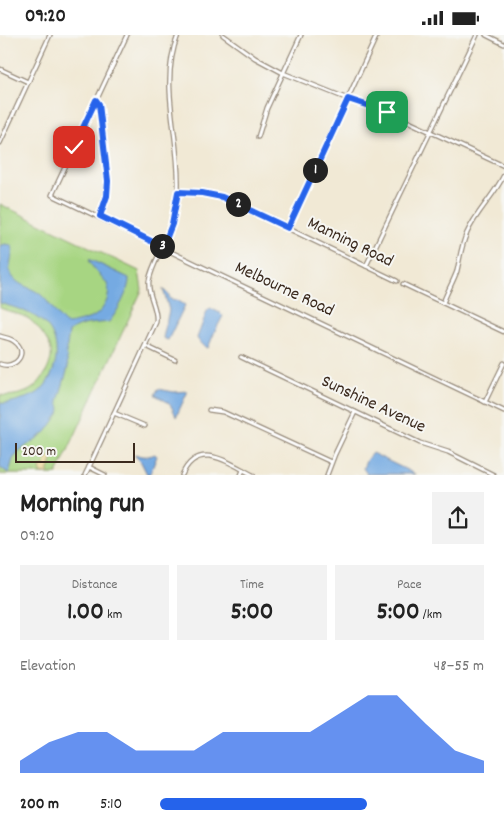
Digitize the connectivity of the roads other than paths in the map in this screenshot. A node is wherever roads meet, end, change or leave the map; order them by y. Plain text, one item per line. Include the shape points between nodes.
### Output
1 (50, 35) edge
2 (127, 35) edge
3 (178, 35) edge
4 (223, 35) edge
5 (301, 35) edge
6 (378, 35) edge
7 (477, 35) edge
8 (486, 35) edge
9 (504, 44) edge
10 (0, 69) edge
11 (283, 73) junction
12 (28, 82) junction
13 (348, 99) junction
14 (96, 100) junction
15 (430, 131) junction
16 (2, 135) edge
17 (258, 137) dead end
18 (0, 143) edge
19 (504, 166) edge
20 (504, 175) edge
21 (178, 192) junction
22 (100, 216) junction
23 (288, 228) junction
24 (163, 247) junction
25 (366, 266) junction
26 (397, 281) dead end
27 (403, 283) dead end
28 (443, 303) junction
29 (504, 332) edge
30 (0, 336) edge
31 (146, 345) junction
32 (241, 357) dead end
33 (175, 360) dead end
34 (504, 363) edge
35 (0, 364) edge
36 (485, 402) junction
37 (209, 411) dead end
38 (504, 411) edge
39 (355, 412) junction
40 (114, 413) junction
41 (145, 427) dead end
42 (332, 462) junction
43 (89, 467) junction
44 (243, 470) junction
45 (85, 475) edge
46 (105, 475) edge
47 (182, 475) edge
48 (241, 475) edge
49 (253, 475) edge
50 (327, 475) edge
51 (494, 475) edge

1 - 12 street
2 - 14 street
3 - 21 street via 169,84
4 - 11 street
5 - 11 street
6 - 13 street
7 - 15 street
8 - 9 street
10 - 12 street
11 - 13 street
11 - 17 street via 265,111
12 - 16 street
13 - 15 street
13 - 23 street
14 - 22 street via 108,181
14 - 22 street, Melbourne Road via 52,195
15 - 19 street
15 - 25 street
16 - 18 street
20 - 28 street via 466,234 456,274
21 - 23 street, Manning Road via 222,197
21 - 24 street via 172,224
22 - 24 street, Melbourne Road
23 - 25 street, Manning Road
24 - 31 street via 149,283 157,316
24 - 36 street, Melbourne Road
25 - 26 street, Manning Road
27 - 28 street, Manning Road
28 - 29 street, Manning Road
30 - 35 street via 15,341 21,351 15,364
31 - 33 street
31 - 40 street
32 - 39 street, Sunshine Avenue
34 - 36 street
36 - 38 street, Melbourne Road
37 - 42 street via 223,412
39 - 42 street
39 - 51 street, Sunshine Avenue
40 - 41 street
40 - 43 street
42 - 50 street
43 - 45 street
43 - 46 street
44 - 47 street via 216,457 200,456 191,461
44 - 48 street
44 - 49 street

